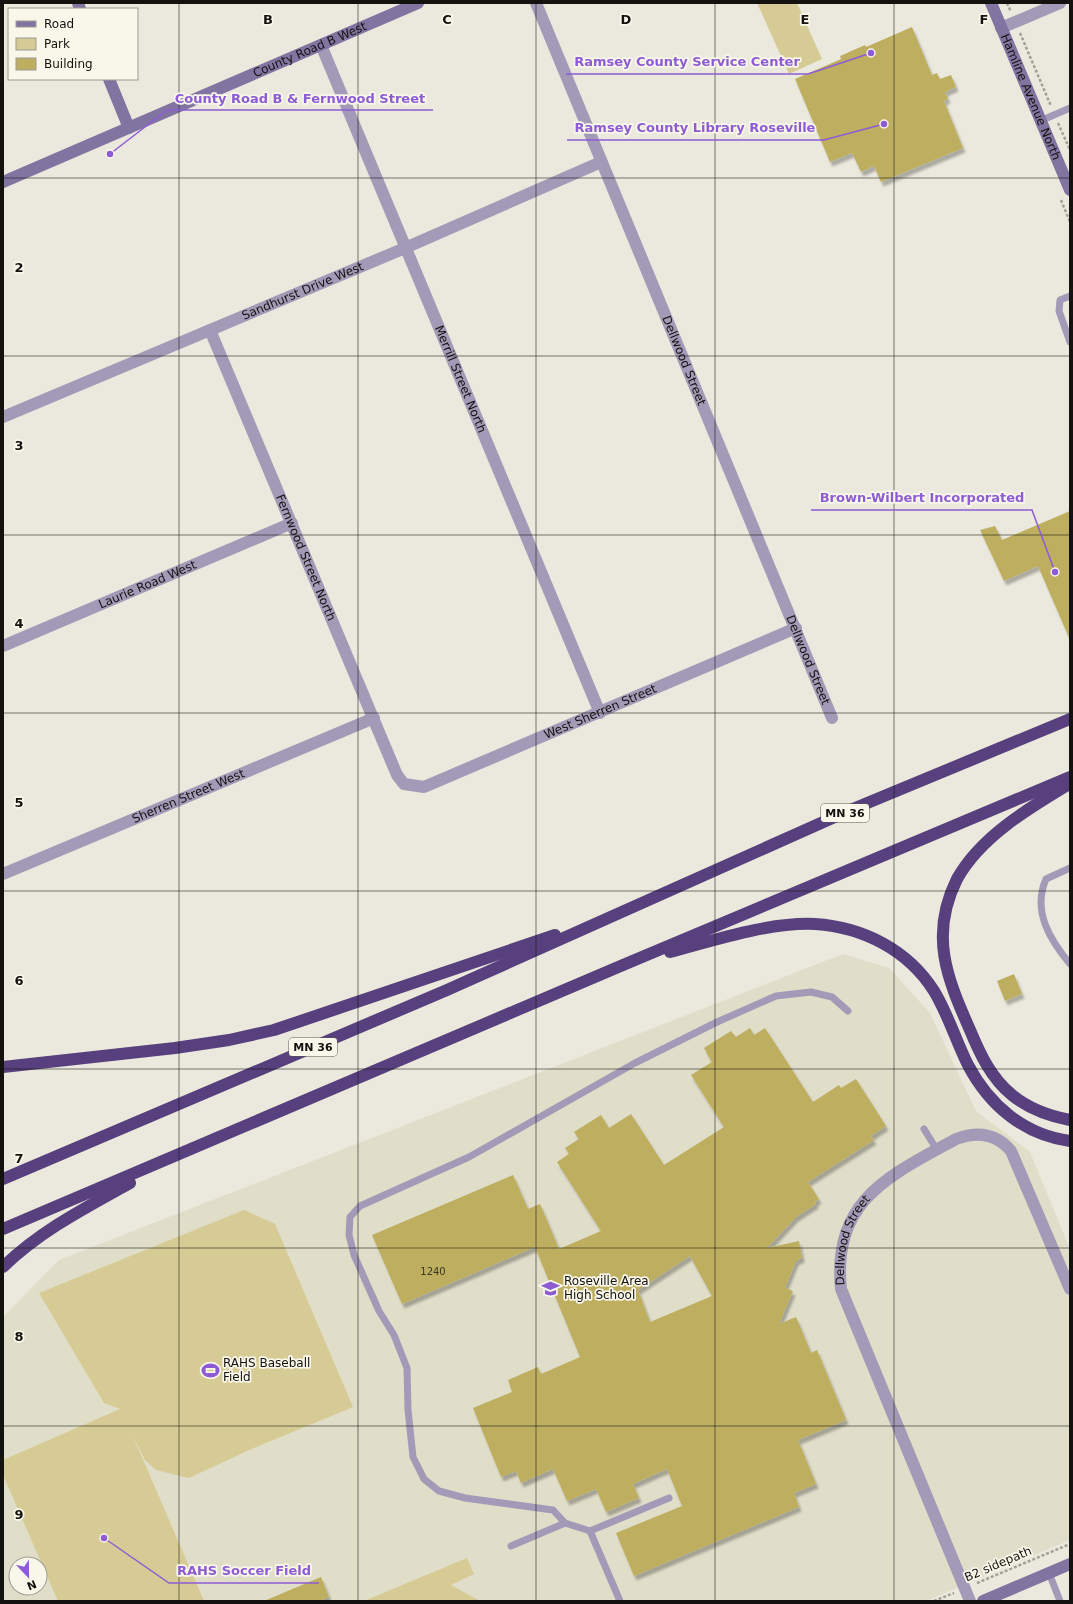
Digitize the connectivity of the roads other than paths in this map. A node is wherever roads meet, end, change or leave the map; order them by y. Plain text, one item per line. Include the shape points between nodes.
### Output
1 (418, 3) edge
2 (536, 3) edge
3 (991, 3) edge
4 (1060, 3) edge
5 (1001, 28) junction
6 (321, 45) junction
7 (109, 80) edge
8 (1070, 108) edge
9 (1040, 121) junction
10 (128, 128) junction
11 (601, 162) junction
12 (3, 182) edge
13 (1070, 190) edge
14 (405, 248) junction
15 (1070, 296) edge
16 (210, 330) junction
17 (1070, 342) edge
18 (3, 417) edge
19 (292, 523) junction
20 (796, 628) junction
21 (3, 646) edge
22 (600, 713) junction
23 (374, 718) junction
24 (832, 718) dead end
25 (1070, 719) edge
26 (1070, 777) edge
27 (404, 784) joint
28 (1070, 784) edge
29 (1070, 868) edge
30 (3, 874) edge
31 (622, 912) junction
32 (1070, 964) edge
33 (623, 965) junction
34 (848, 1011) dead end
35 (3, 1067) edge
36 (1070, 1120) edge
37 (924, 1129) dead end
38 (1070, 1141) edge
39 (189, 1150) junction
40 (937, 1150) junction
41 (3, 1179) edge
42 (3, 1229) edge
43 (3, 1267) edge
44 (1070, 1289) edge
45 (669, 1498) dead end
46 (565, 1523) junction
47 (590, 1531) junction
48 (511, 1546) dead end
49 (1070, 1564) edge
50 (1048, 1573) junction
51 (620, 1601) edge
52 (970, 1601) edge
53 (983, 1601) edge
54 (1060, 1601) edge

1 - 6 street, County Road B West
2 - 11 street, Dellwood Street
3 - 5 street, Hamline Avenue North
4 - 5 street
5 - 9 street, Hamline Avenue North
6 - 10 street, County Road B West
6 - 14 street, Merrill Street North
7 - 10 street
8 - 9 lane
9 - 13 street, Hamline Avenue North
10 - 12 street, County Road B West
11 - 14 street, Sandhurst Drive West
11 - 20 street, Dellwood Street
14 - 16 street, Sandhurst Drive West
14 - 22 street, Merrill Street North
15 - 17 lane via 1060,300 1059,311
16 - 18 street, Sandhurst Drive West
16 - 19 street, Fernwood Street North
19 - 21 street, Laurie Road West
19 - 23 street, Fernwood Street North
20 - 22 street, West Sherren Street
20 - 24 street, Dellwood Street
22 - 27 street, West Sherren Street via 424,787
23 - 27 street, Fernwood Street North via 397,775
23 - 30 street, Sherren Street West
25 - 31 highway, MN 36 via 848,811
26 - 33 highway
28 - 36 highway via 1016,819 968,862 948,903 943,923 942,944 944,964 952,989 982,1059 997,1080 1012,1095 1031,1107 1057,1118
29 - 32 lane via 1046,879 1041,892 1041,911 1048,932
31 - 35 highway via 274,1030 175,1048
31 - 41 highway, MN 36 via 447,990
33 - 38 highway via 753,931 791,925 814,924 854,930 891,947 922,975 934,991 968,1065 987,1096 1022,1125 1041,1134
33 - 39 highway
34 - 46 lane via 832,997 811,992 776,996 744,1008 635,1063 469,1157 360,1206 350,1217 349,1235 354,1255 379,1311 394,1335 407,1368 408,1410 414,1457 424,1479 439,1491 465,1498 553,1510
37 - 40 lane
39 - 42 highway
39 - 43 highway via 60,1222
40 - 44 street, Dellwood Street via 956,1139 979,1134 992,1136 1012,1150
40 - 52 street, Dellwood Street via 884,1182 867,1196 853,1214 843,1238 839,1267 841,1289
45 - 47 lane
46 - 47 lane
46 - 48 lane
47 - 51 lane
49 - 50 street
50 - 53 street
50 - 54 lane

